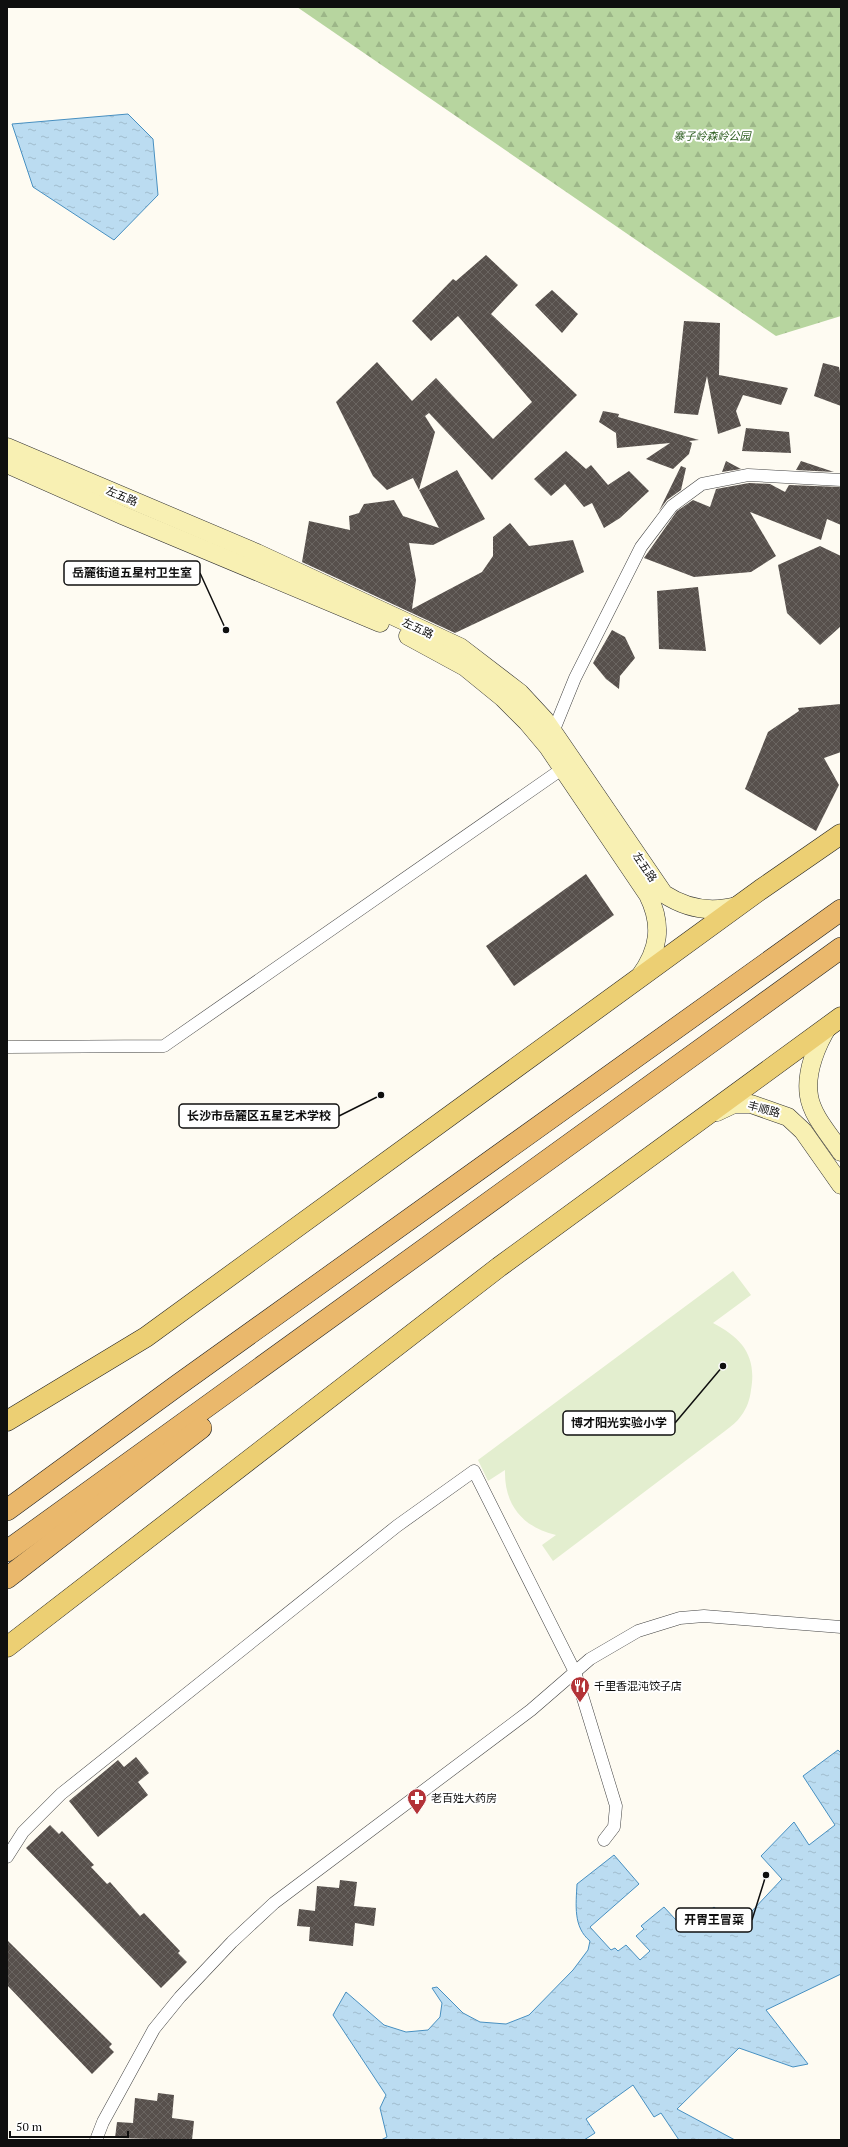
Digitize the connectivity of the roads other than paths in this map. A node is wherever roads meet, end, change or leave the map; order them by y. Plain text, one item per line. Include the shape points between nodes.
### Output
1 (7, 447) edge
2 (7, 464) edge
3 (841, 480) edge
4 (550, 739) junction
5 (562, 769) junction
6 (841, 834) edge
7 (740, 905) junction
8 (841, 910) edge
9 (841, 948) edge
10 (640, 978) junction
11 (835, 1021) edge
12 (7, 1048) edge
13 (704, 1119) junction
14 (841, 1152) edge
15 (841, 1185) edge
16 (388, 1276) junction
17 (178, 1385) junction
18 (7, 1421) edge
19 (7, 1494) edge
20 (7, 1510) edge
21 (7, 1551) edge
22 (7, 1578) edge
23 (841, 1627) edge
24 (7, 1647) edge
25 (575, 1672) junction
26 (604, 1840) dead end
27 (7, 1856) edge
28 (96, 2140) edge

1 - 4 main road, 左五路 via 257,554 460,647 520,693
2 - 4 main road, 左五路 via 428,646 464,667
3 - 4 street via 748,475 702,484 672,506 641,547 575,678
4 - 5 main road, 左五路
4 - 7 main road, 左五路 via 664,894 705,910 728,909
5 - 10 main road, 左五路 via 656,910 658,928 655,949
5 - 12 street via 164,1046
6 - 7 main road
7 - 10 main road
8 - 17 highway
9 - 16 highway
10 - 18 main road via 146,1337
11 - 13 main road
11 - 14 main road via 822,1036 812,1064 809,1096 813,1110
13 - 15 main road, 丰顺路 via 734,1104 751,1104 788,1117 803,1131
13 - 24 main road via 499,1267
16 - 21 highway
16 - 22 highway via 325,1331
17 - 19 highway
17 - 20 highway
23 - 25 street via 704,1616 680,1618 638,1631 614,1644
25 - 26 street via 616,1806 614,1827
25 - 27 street via 474,1471 397,1526 60,1794 24,1832
25 - 28 street via 531,1710 274,1903 232,1942 180,1997 154,2029 103,2122

